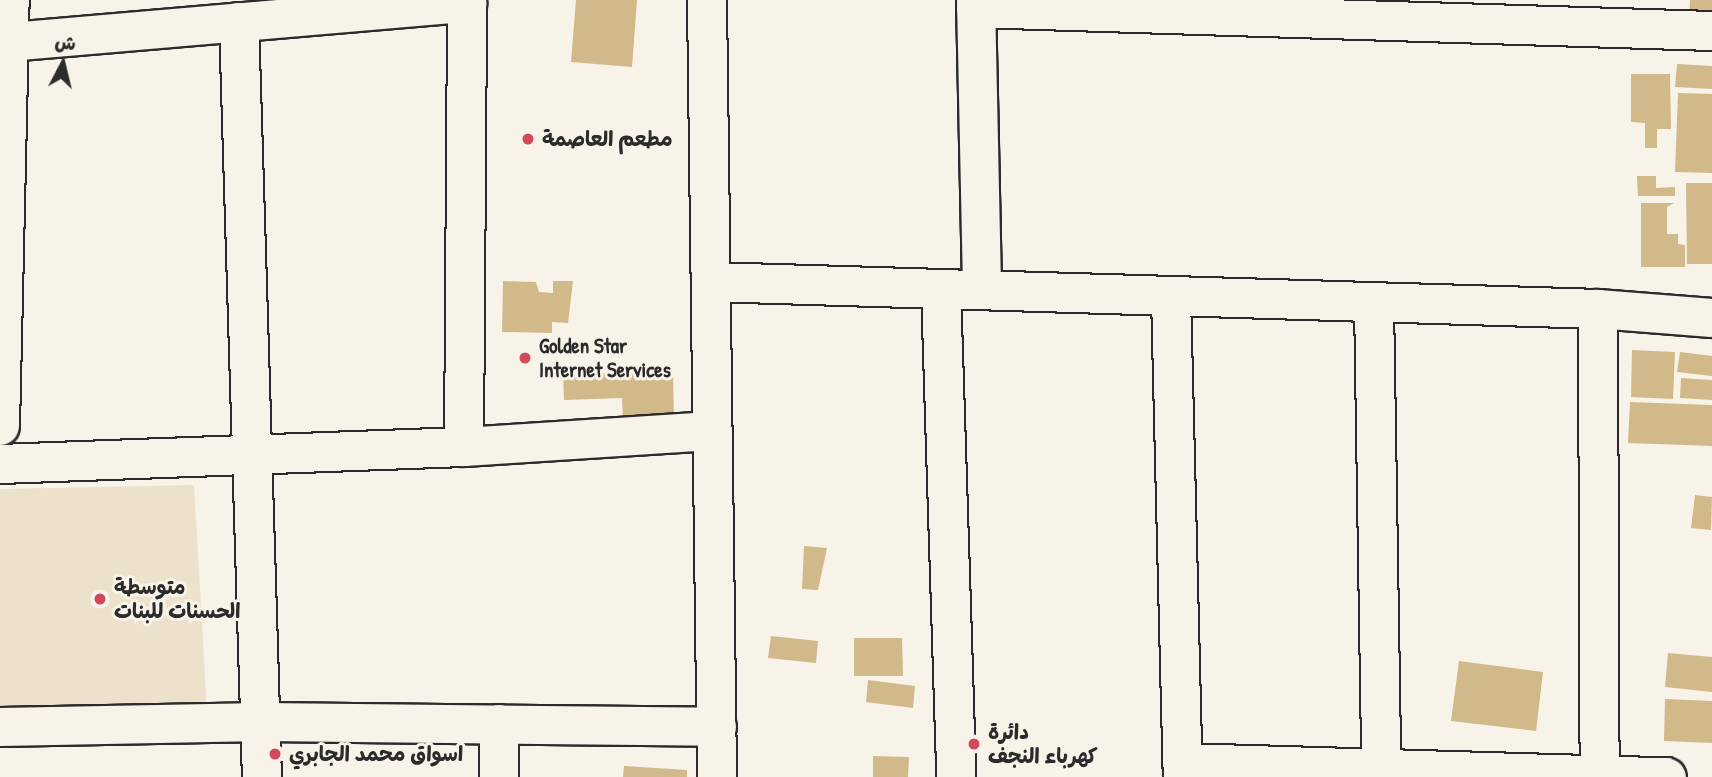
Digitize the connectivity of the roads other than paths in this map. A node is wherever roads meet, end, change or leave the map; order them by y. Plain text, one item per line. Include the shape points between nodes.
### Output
1 (10, 0) edge
2 (707, 0) edge
3 (467, 2) edge
4 (976, 4) edge
5 (1261, 8) edge
6 (1569, 13) edge
7 (239, 22) junction
8 (1712, 31) edge
9 (10, 42) junction
10 (710, 282) junction
11 (941, 289) junction
12 (982, 290) junction
13 (1171, 296) junction
14 (1374, 302) junction
15 (1598, 309) junction
16 (1712, 318) edge
17 (0, 426) edge
18 (711, 431) junction
19 (464, 447) junction
20 (250, 455) junction
21 (0, 464) edge
22 (263, 722) junction
23 (499, 724) junction
24 (0, 727) edge
25 (717, 727) junction
26 (1381, 768) junction
27 (1183, 770) edge
28 (1600, 775) junction
29 (262, 777) edge
30 (499, 777) edge
31 (717, 777) edge
32 (956, 777) edge
33 (1667, 777) edge

1 - 9 street
2 - 10 street
3 - 7 street
3 - 19 street
4 - 5 street
4 - 12 street
5 - 6 street
6 - 8 street
7 - 9 street
7 - 20 street
9 - 17 street
10 - 11 street
10 - 18 street
11 - 12 street
11 - 32 street
12 - 13 street
13 - 14 street
13 - 27 street
14 - 15 street
14 - 26 street
15 - 16 street
15 - 28 street
18 - 19 street
18 - 25 street
19 - 20 street
20 - 21 street
20 - 22 street
22 - 23 street
22 - 24 street
22 - 29 street
23 - 25 street
23 - 30 street
25 - 31 street
26 - 27 street
26 - 28 street
28 - 33 street

